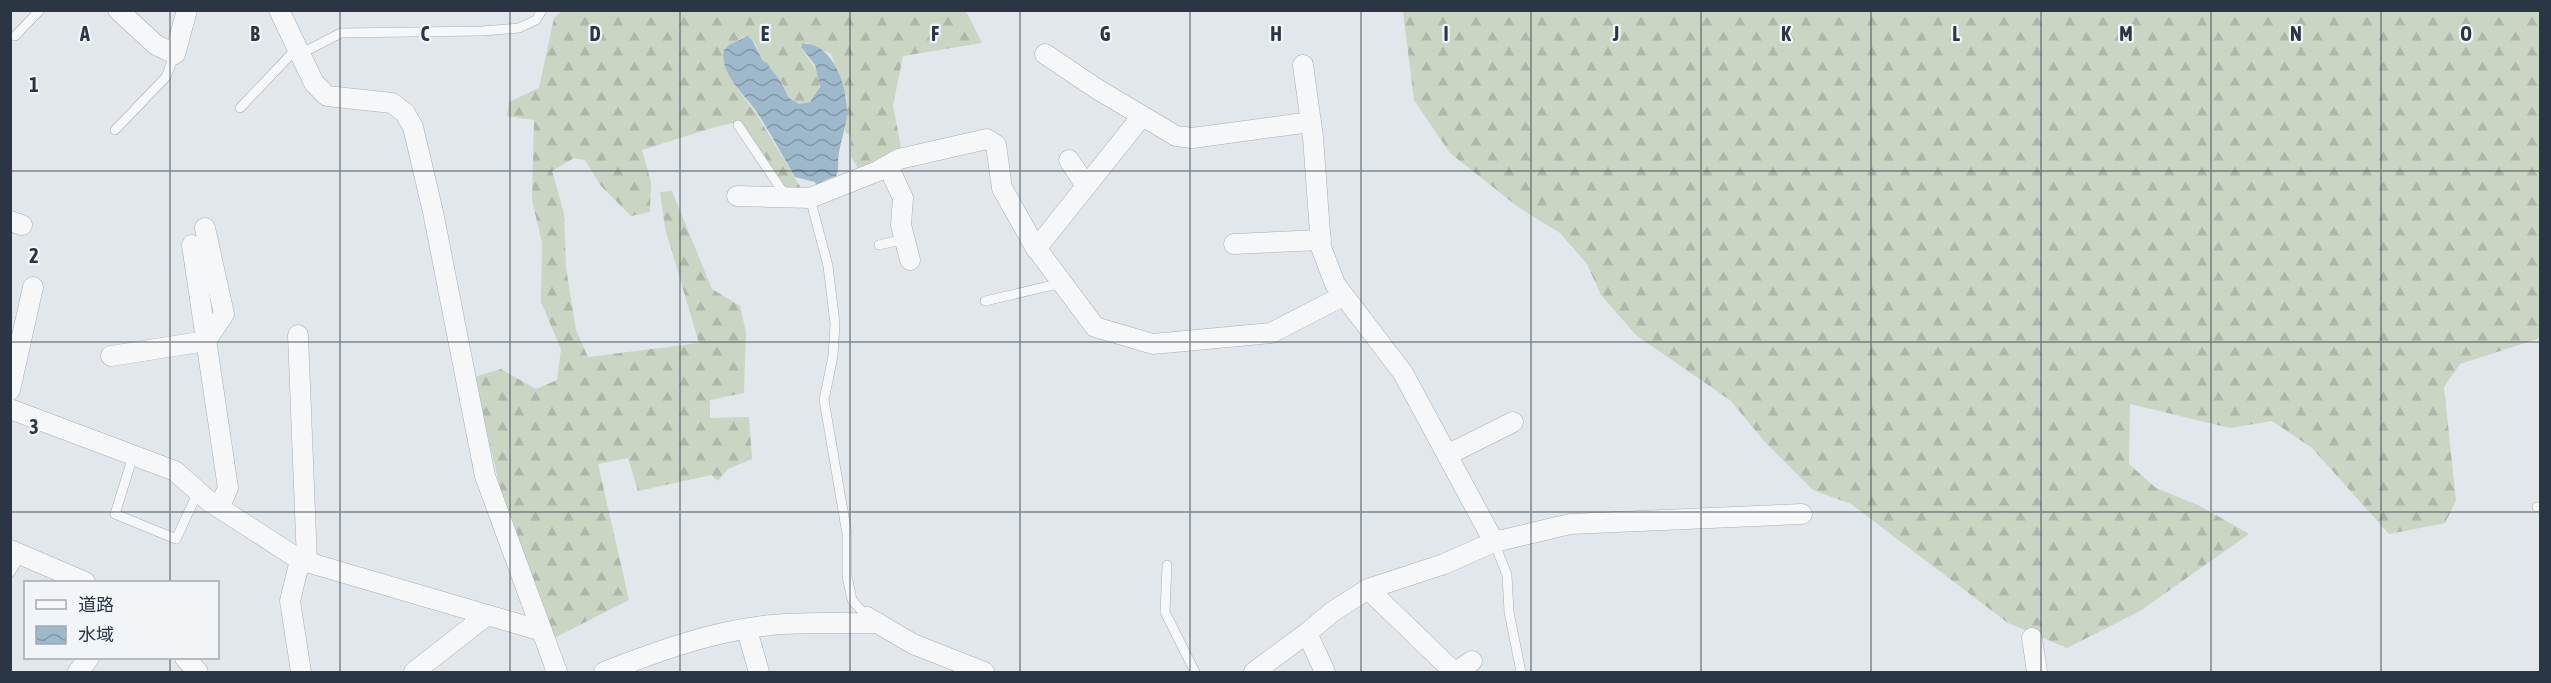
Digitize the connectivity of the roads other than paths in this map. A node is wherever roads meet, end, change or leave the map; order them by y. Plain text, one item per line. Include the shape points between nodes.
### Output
1 (39, 10) edge
2 (118, 10) edge
3 (187, 10) edge
4 (279, 10) edge
5 (542, 10) edge
6 (15, 36) dead end
7 (298, 51) junction
8 (175, 54) junction
9 (1045, 54) dead end
10 (1303, 65) dead end
11 (240, 108) dead end
12 (1142, 116) junction
13 (1311, 122) junction
14 (738, 125) dead end
15 (115, 130) dead end
16 (1069, 160) dead end
17 (888, 166) junction
18 (1086, 186) junction
19 (737, 196) dead end
20 (787, 198) junction
21 (810, 198) junction
22 (205, 228) dead end
23 (905, 239) junction
24 (1321, 240) junction
25 (1234, 244) dead end
26 (192, 245) dead end
27 (879, 245) dead end
28 (1036, 249) junction
29 (910, 260) dead end
30 (1062, 283) junction
31 (33, 287) dead end
32 (1343, 296) junction
33 (985, 301) dead end
34 (298, 335) dead end
35 (206, 341) junction
36 (111, 356) dead end
37 (10, 390) edge
38 (10, 409) edge
39 (1513, 422) dead end
40 (1447, 455) junction
41 (133, 456) junction
42 (198, 492) junction
43 (219, 508) junction
44 (1802, 514) dead end
45 (1494, 542) junction
46 (16, 553) edge
47 (303, 561) junction
48 (1167, 565) dead end
49 (10, 573) edge
50 (83, 581) edge
51 (1368, 589) junction
52 (487, 615) junction
53 (873, 620) junction
54 (747, 630) junction
55 (542, 631) junction
56 (1307, 633) junction
57 (2032, 638) dead end
58 (88, 659) edge
59 (187, 659) edge
60 (1461, 669) edge
61 (78, 672) edge
62 (198, 672) edge
63 (301, 672) edge
64 (414, 672) edge
65 (557, 672) edge
66 (604, 672) edge
67 (759, 672) edge
68 (984, 672) edge
69 (1195, 672) edge
70 (1254, 672) edge
71 (1325, 672) edge
72 (1521, 672) edge
73 (2037, 672) edge

1 - 6 lane
2 - 8 street via 156,45
3 - 8 street
4 - 7 street
5 - 7 lane via 536,20 519,28 341,33
7 - 11 lane
7 - 55 street via 314,83 327,96 392,103 405,113 412,127 433,212 485,476
8 - 15 lane via 166,78
9 - 12 street
10 - 13 street
12 - 13 street via 1176,136 1192,138
12 - 18 street
13 - 24 street
14 - 20 lane
16 - 18 street
17 - 21 street
17 - 23 street via 903,198
17 - 28 street via 899,159 987,140 996,145 1002,188
18 - 28 street
19 - 20 street
20 - 21 street
21 - 53 lane via 828,266 835,324 824,400 847,534 847,576 852,600
22 - 35 street via 224,314
23 - 27 lane
23 - 29 street
24 - 25 street
24 - 32 street via 1335,285
26 - 35 street
28 - 30 street
30 - 32 street via 1095,327 1153,344 1271,333
30 - 33 lane
31 - 37 street
32 - 40 street via 1403,373
34 - 47 street
35 - 36 street
35 - 43 street via 228,488
38 - 41 street
39 - 40 street
40 - 45 street
41 - 42 street via 174,471
41 - 42 lane via 115,514 176,539
42 - 43 street
43 - 47 street
44 - 45 street via 1570,524
45 - 51 street via 1444,564
45 - 72 lane via 1508,575 1509,612
46 - 49 lane
46 - 50 street
47 - 52 street
47 - 63 street via 290,601
48 - 69 lane via 1165,612
51 - 56 street
51 - 60 street
52 - 55 street
52 - 64 street
53 - 54 street
53 - 68 street via 913,644
54 - 66 street via 710,635
54 - 67 street
55 - 65 street
56 - 70 street
56 - 71 street
57 - 73 street
58 - 61 street
59 - 62 street

